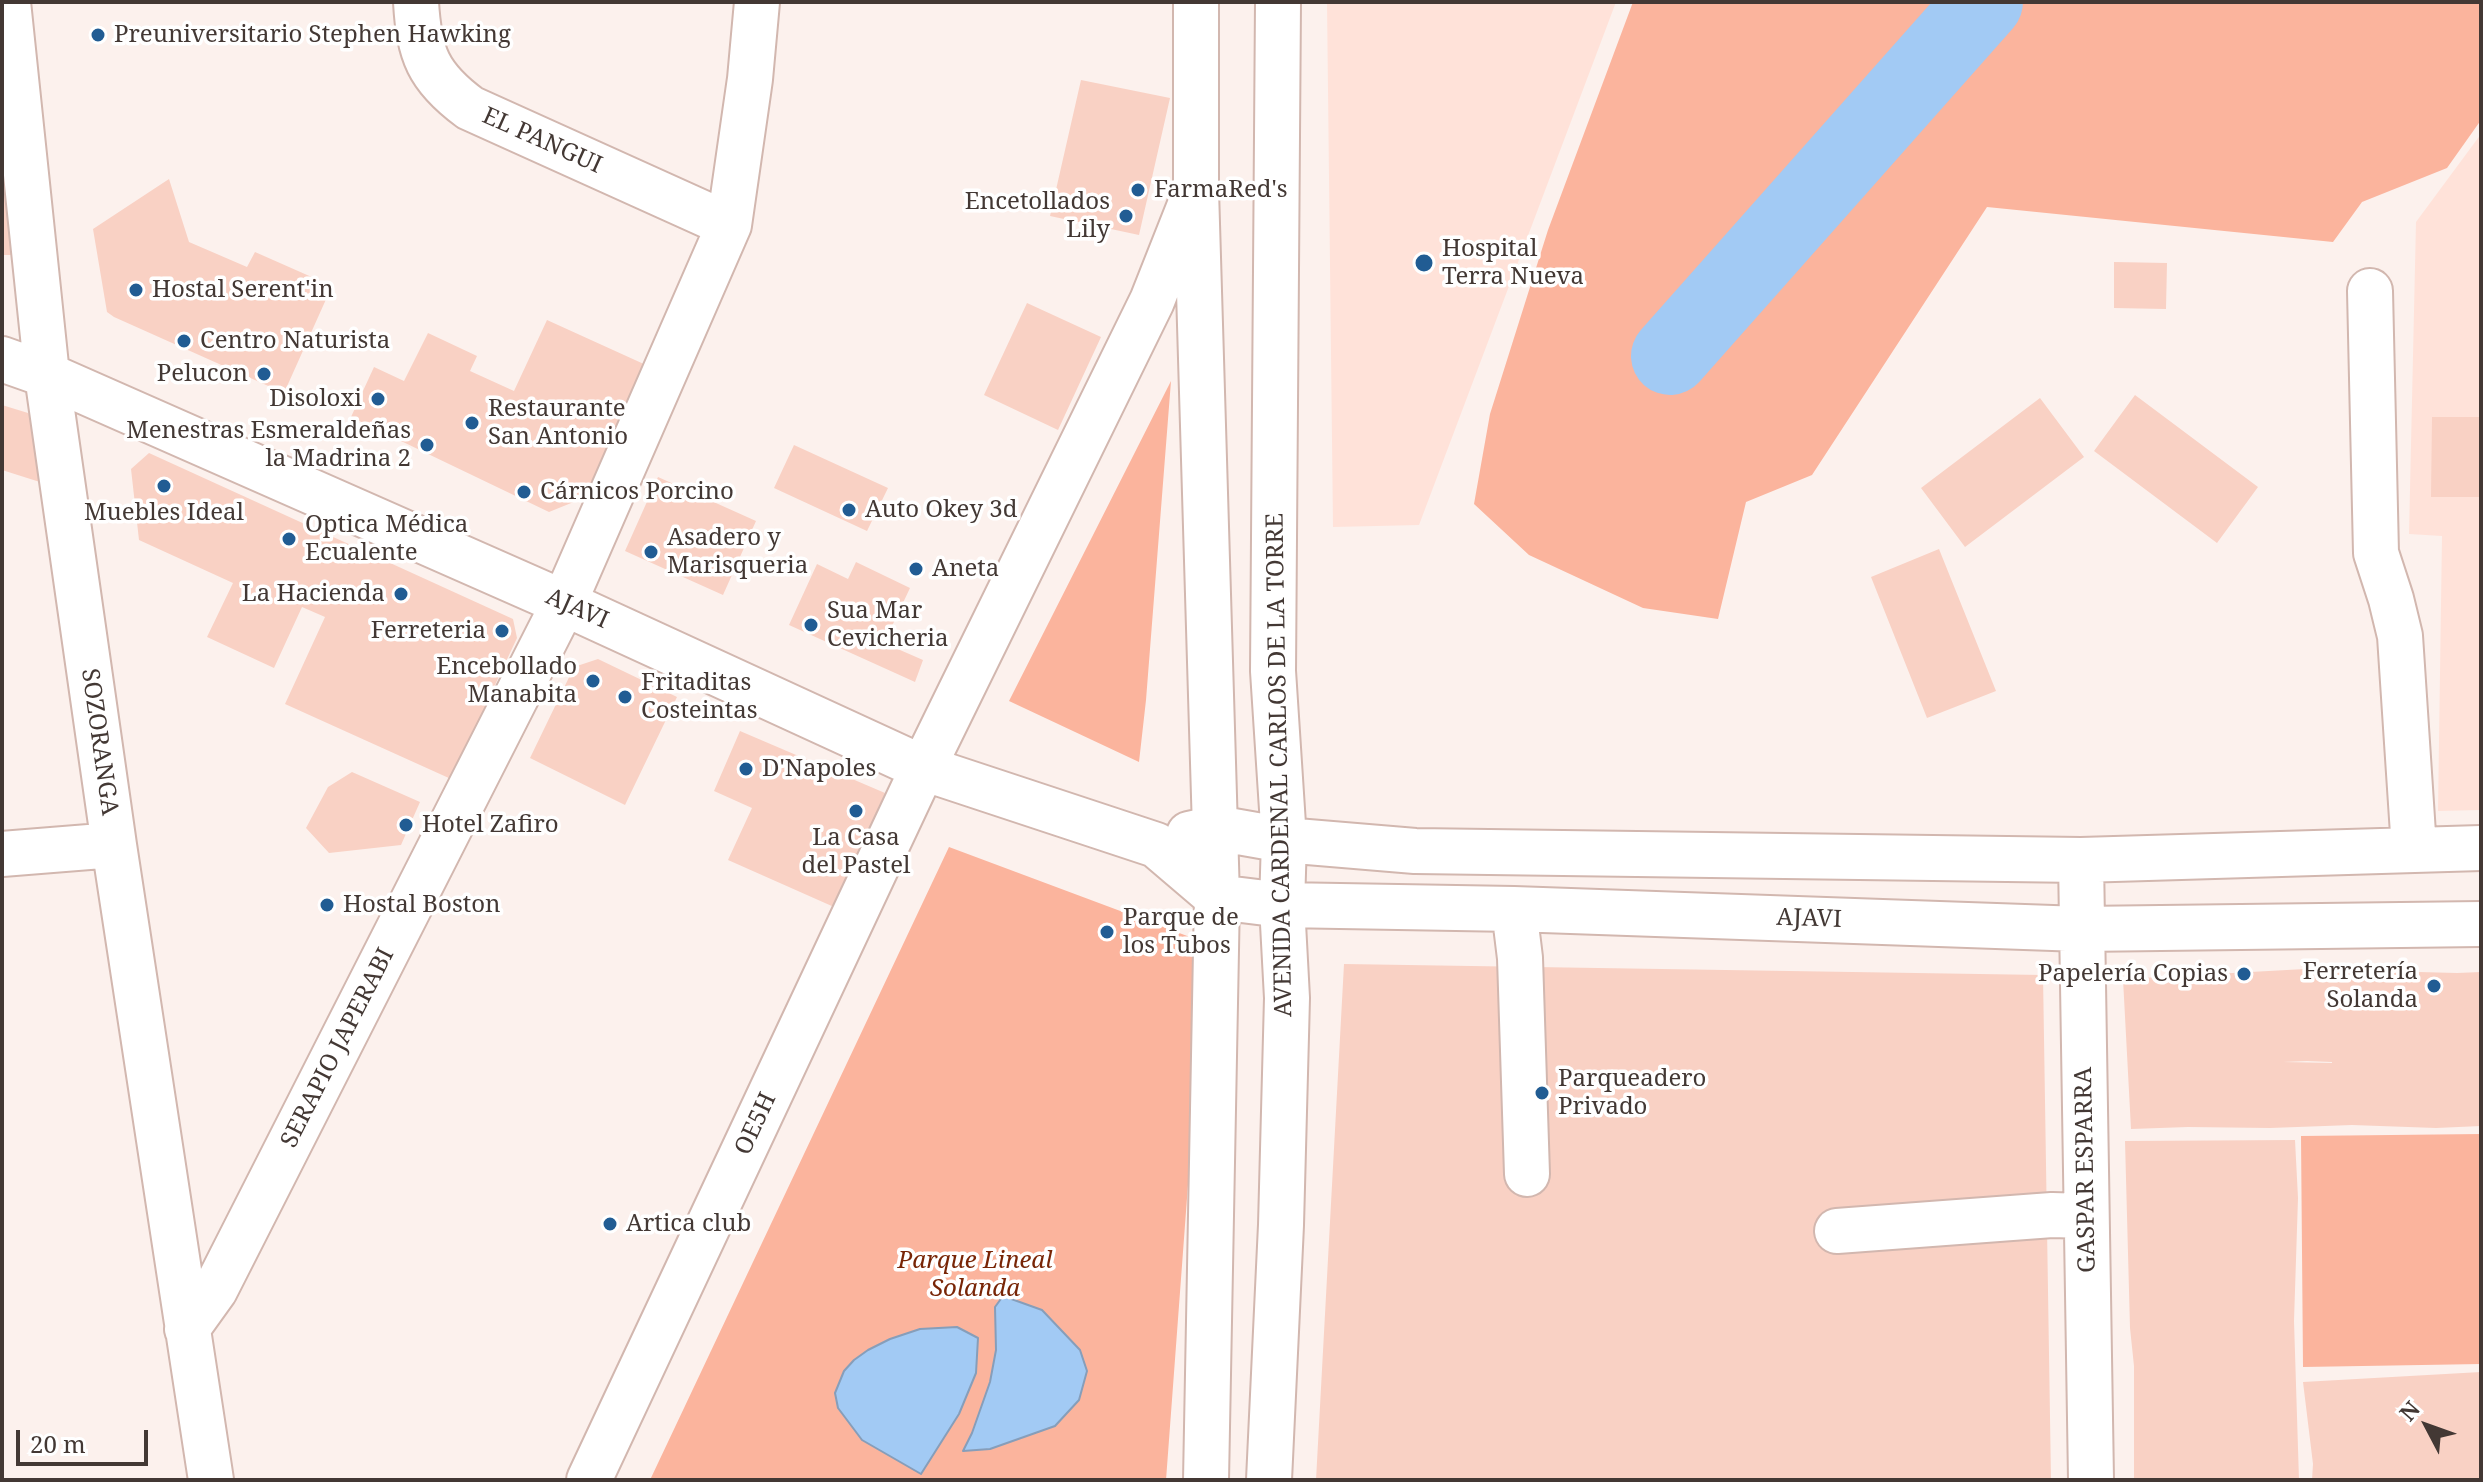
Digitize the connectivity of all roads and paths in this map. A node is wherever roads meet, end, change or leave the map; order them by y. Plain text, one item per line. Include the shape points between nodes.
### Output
1 (8, 2) edge
2 (416, 2) edge
3 (757, 2) edge
4 (1196, 2) edge
5 (1278, 2) edge
6 (1196, 190) junction
7 (729, 225) junction
8 (2370, 291) dead end
9 (2, 359) edge
10 (47, 375) junction
11 (564, 603) junction
12 (923, 768) junction
13 (1216, 828) junction
14 (1284, 840) junction
15 (114, 845) junction
16 (1156, 845) junction
17 (2481, 848) edge
18 (2414, 849) junction
19 (2, 854) edge
20 (2081, 860) junction
21 (1217, 897) junction
22 (1282, 905) junction
23 (1514, 909) junction
24 (2481, 924) edge
25 (2081, 929) junction
26 (1527, 1174) dead end
27 (2086, 1216) junction
28 (1837, 1231) dead end
29 (187, 1329) junction
30 (211, 1480) edge
31 (589, 1480) edge
32 (1206, 1480) edge
33 (1269, 1480) edge
34 (2091, 1480) edge

1 - 10 street, SOZORANGA
2 - 7 street, EL PANGUI via 425,59 443,85 470,108
3 - 7 street, SERAPIO JAPERABI
4 - 6 street
5 - 14 street, AVENIDA CARDENAL CARLOS DE LA TORRE via 1273,671
6 - 12 street, OE5H via 1152,301
6 - 13 street
7 - 11 street, SERAPIO JAPERABI
8 - 18 street via 2376,553 2400,636
9 - 10 street, AJAVI
10 - 11 street, AJAVI
10 - 15 street, SOZORANGA
11 - 12 street, AJAVI
11 - 29 street, SERAPIO JAPERABI via 215,1290
12 - 16 street, AJAVI
12 - 31 street, OE5H
13 - 14 street
13 - 16 street
13 - 21 street
14 - 20 street via 1431,851
14 - 22 street, AVENIDA CARDENAL CARLOS DE LA TORRE
15 - 19 street
15 - 29 street, SOZORANGA
16 - 21 street, AJAVI
17 - 18 street
18 - 20 street
20 - 25 street, GASPAR ESPARRA
21 - 22 street, AJAVI
21 - 32 street
22 - 23 street, AJAVI
22 - 33 street, AVENIDA CARDENAL CARLOS DE LA TORRE via 1286,1043
23 - 25 street, AJAVI
23 - 26 street
24 - 25 street, AJAVI
25 - 27 street, GASPAR ESPARRA
27 - 28 street
27 - 34 street, GASPAR ESPARRA
29 - 30 street, SOZORANGA

